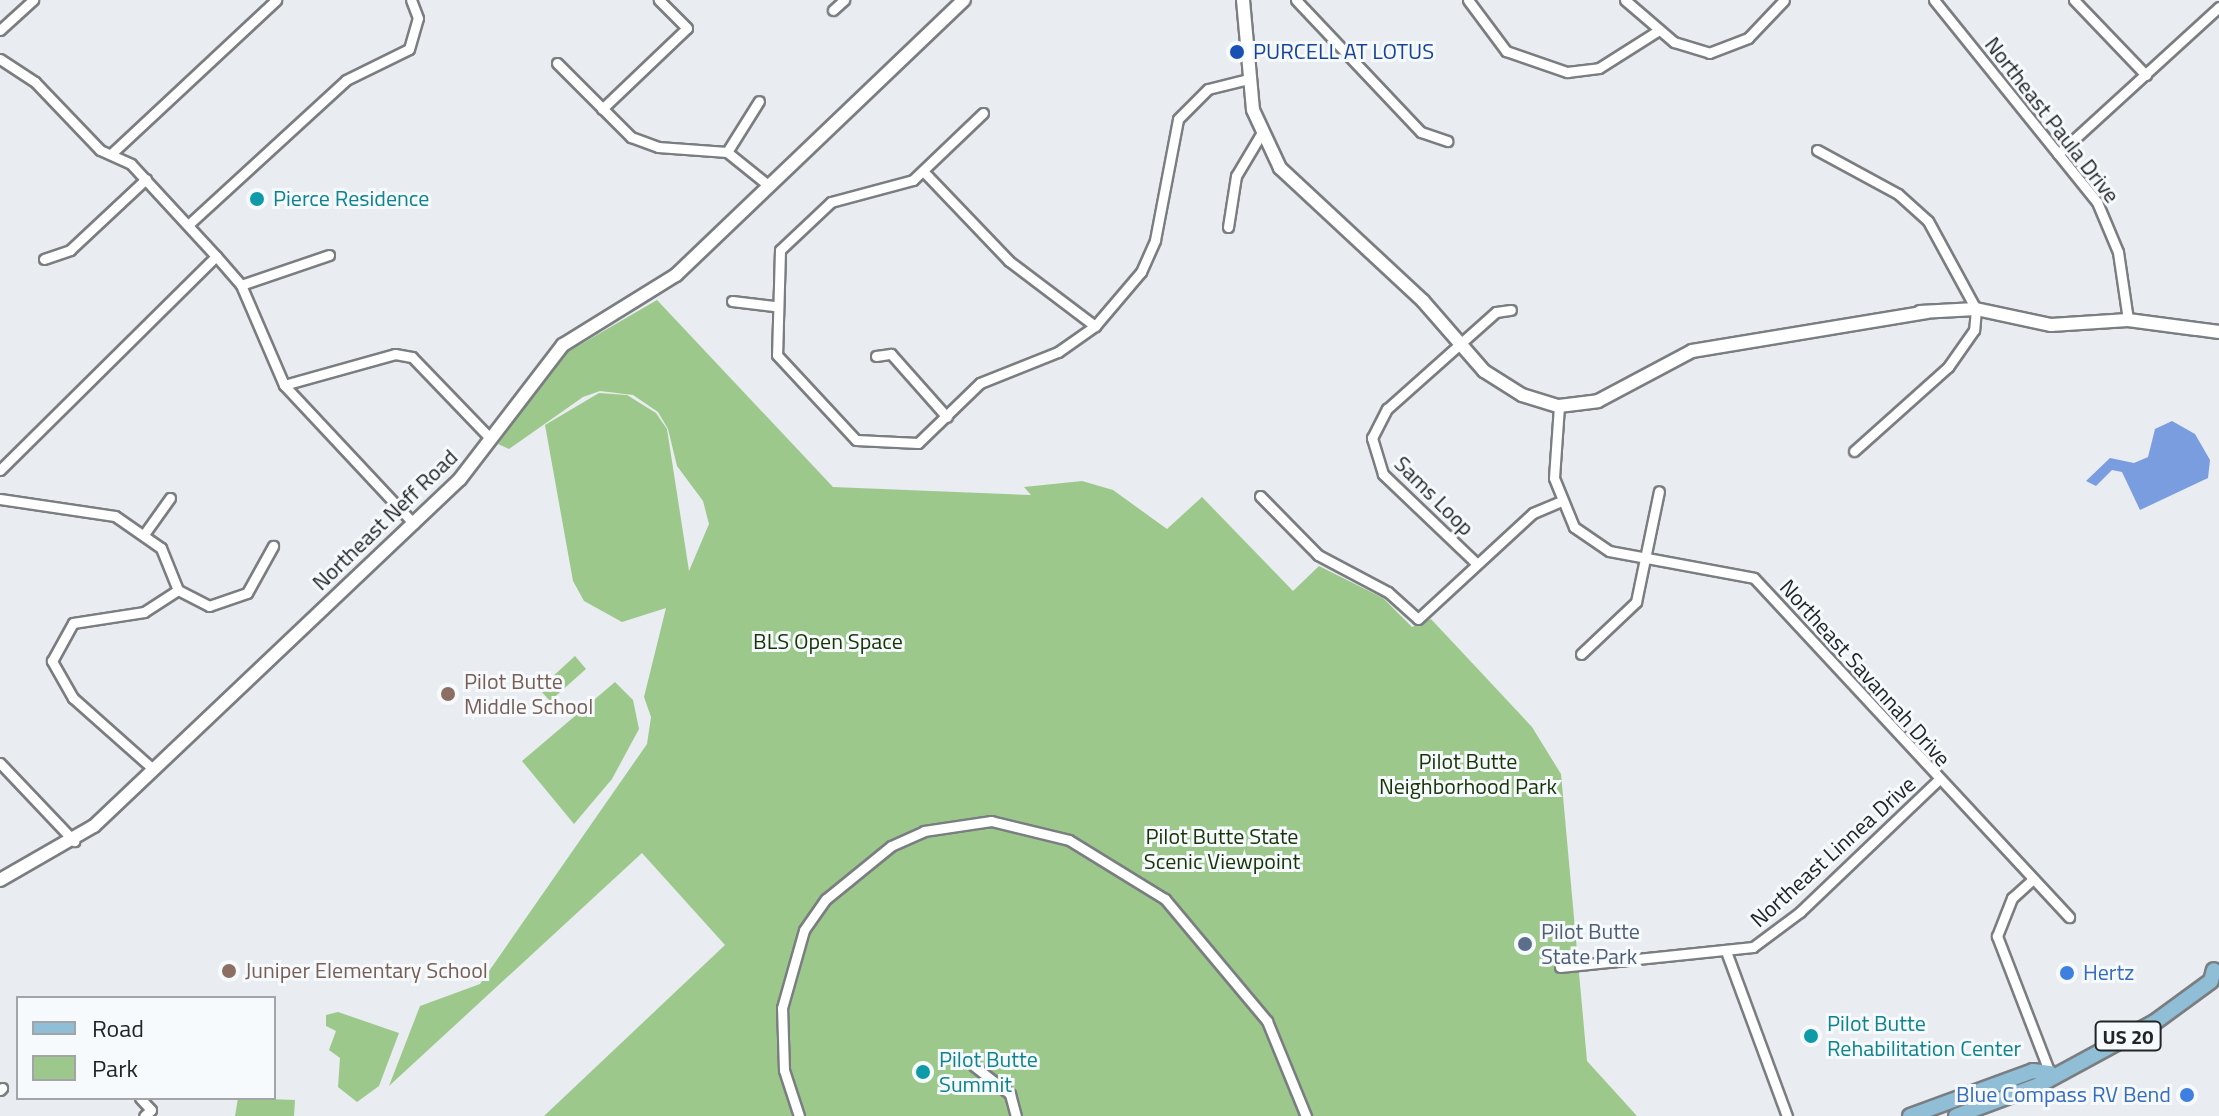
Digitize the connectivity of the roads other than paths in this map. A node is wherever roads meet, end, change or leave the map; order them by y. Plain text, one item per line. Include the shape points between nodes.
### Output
1 (33, 0) edge
2 (276, 0) edge
3 (411, 0) edge
4 (659, 0) edge
5 (844, 0) edge
6 (964, 0) edge
7 (1243, 0) edge
8 (1296, 0) edge
9 (1468, 0) edge
10 (1625, 0) edge
11 (1784, 0) edge
12 (1934, 0) edge
13 (2074, 0) edge
14 (2208, 0) edge
15 (2218, 8) edge
16 (833, 10) dead end
17 (0, 30) edge
18 (1659, 30) junction
19 (0, 59) edge
20 (557, 63) dead end
21 (2146, 75) junction
22 (1248, 79) junction
23 (759, 101) dead end
24 (602, 109) junction
25 (983, 113) dead end
26 (1261, 134) junction
27 (1447, 141) dead end
28 (1817, 150) dead end
29 (727, 152) junction
30 (111, 154) junction
31 (2058, 154) junction
32 (924, 172) junction
33 (146, 179) junction
34 (768, 185) junction
35 (188, 225) junction
36 (1228, 227) dead end
37 (329, 255) dead end
38 (216, 256) junction
39 (44, 259) dead end
40 (241, 285) junction
41 (732, 301) dead end
42 (774, 306) junction
43 (1976, 309) junction
44 (1511, 310) dead end
45 (2128, 320) junction
46 (1095, 326) junction
47 (2219, 332) edge
48 (1460, 345) junction
49 (876, 356) dead end
50 (284, 385) junction
51 (1559, 406) junction
52 (947, 417) junction
53 (491, 439) junction
54 (1854, 451) dead end
55 (0, 470) edge
56 (1659, 491) dead end
57 (1260, 496) dead end
58 (170, 498) dead end
59 (0, 499) edge
60 (1559, 502) junction
61 (414, 524) junction
62 (145, 533) junction
63 (273, 546) dead end
64 (1648, 556) junction
65 (1476, 563) junction
66 (178, 590) junction
67 (1581, 654) dead end
68 (0, 763) edge
69 (153, 769) junction
70 (1938, 780) junction
71 (74, 841) junction
72 (0, 880) edge
73 (2032, 880) junction
74 (2069, 917) dead end
75 (1727, 954) junction
76 (1560, 967) dead end
77 (2217, 973) edge
78 (974, 1066) dead end
79 (2050, 1073) junction
80 (799, 1116) edge
81 (1016, 1116) edge
82 (1306, 1116) edge
83 (1787, 1116) edge
84 (1910, 1116) edge
85 (1956, 1116) edge

1 - 17 street
2 - 30 street
3 - 35 street via 418,18 409,49 346,80
4 - 24 street via 687,28
5 - 16 street
6 - 34 main road, Northeast Neff Road
7 - 22 main road
8 - 27 street via 1421,132
9 - 18 street via 1506,51 1567,72 1599,68
10 - 18 street
11 - 18 street via 1728,49 1690,50
12 - 31 street, Northeast Paula Drive
13 - 21 street
14 - 15 street
15 - 21 street
19 - 30 street
20 - 24 street
21 - 31 street
22 - 26 main road
22 - 46 street via 1208,89 1178,119 1155,240 1141,272
23 - 29 street
24 - 29 street via 647,145
25 - 32 street
26 - 36 street via 1236,176
26 - 48 main road via 1291,183
28 - 43 street via 1898,194 1928,221
29 - 34 street
30 - 33 street
31 - 45 street, Northeast Paula Drive via 2108,221
32 - 42 street via 885,192 831,202 780,250
32 - 46 street via 1009,261
33 - 35 street
33 - 39 street via 70,250
34 - 53 main road, Northeast Neff Road via 676,275 563,345
35 - 38 street
37 - 40 street
38 - 40 street
38 - 55 street
40 - 50 street
41 - 42 street
42 - 52 street via 782,366 844,433 901,446 926,438
43 - 45 main road via 2051,325
43 - 51 main road via 1927,312 1692,351 1615,395
43 - 54 street via 1974,330 1948,367
44 - 48 street via 1496,312
45 - 47 main road
46 - 52 street via 1058,352 980,383
48 - 51 main road via 1502,386
48 - 65 street, Sams Loop via 1387,409 1375,428 1373,455
49 - 52 street via 891,354
50 - 53 street via 395,354 412,357
50 - 61 street
51 - 60 street
53 - 61 main road, Northeast Neff Road
56 - 64 street
57 - 65 street via 1318,555 1388,592 1418,619
58 - 62 street
59 - 62 street via 115,516
60 - 64 street, Northeast Savannah Drive via 1589,541
60 - 65 street via 1533,513
61 - 69 main road, Northeast Neff Road
62 - 66 street via 161,548
63 - 66 street via 264,570 228,605 209,606
64 - 67 street via 1636,602
64 - 70 street, Northeast Savannah Drive via 1754,578
66 - 69 street via 144,612 73,623 52,661 73,698
68 - 71 street
69 - 71 main road, Northeast Neff Road
70 - 73 street, Northeast Savannah Drive
70 - 75 street, Northeast Linnea Drive via 1774,935
71 - 72 main road, Northeast Neff Road
73 - 74 street, Northeast Savannah Drive
73 - 79 street via 2012,898 1997,936
75 - 76 street, Northeast Linnea Drive
75 - 83 street
77 - 79 main road, US 20 via 2193,1004 2182,1003
78 - 81 street via 1010,1094
79 - 84 main road, US 20 via 2033,1071
79 - 85 main road, US 20 via 2039,1085
80 - 82 street via 784,1070 782,1008 804,930 826,899 891,846 924,831 991,821 1069,840 1165,899 1267,1021

